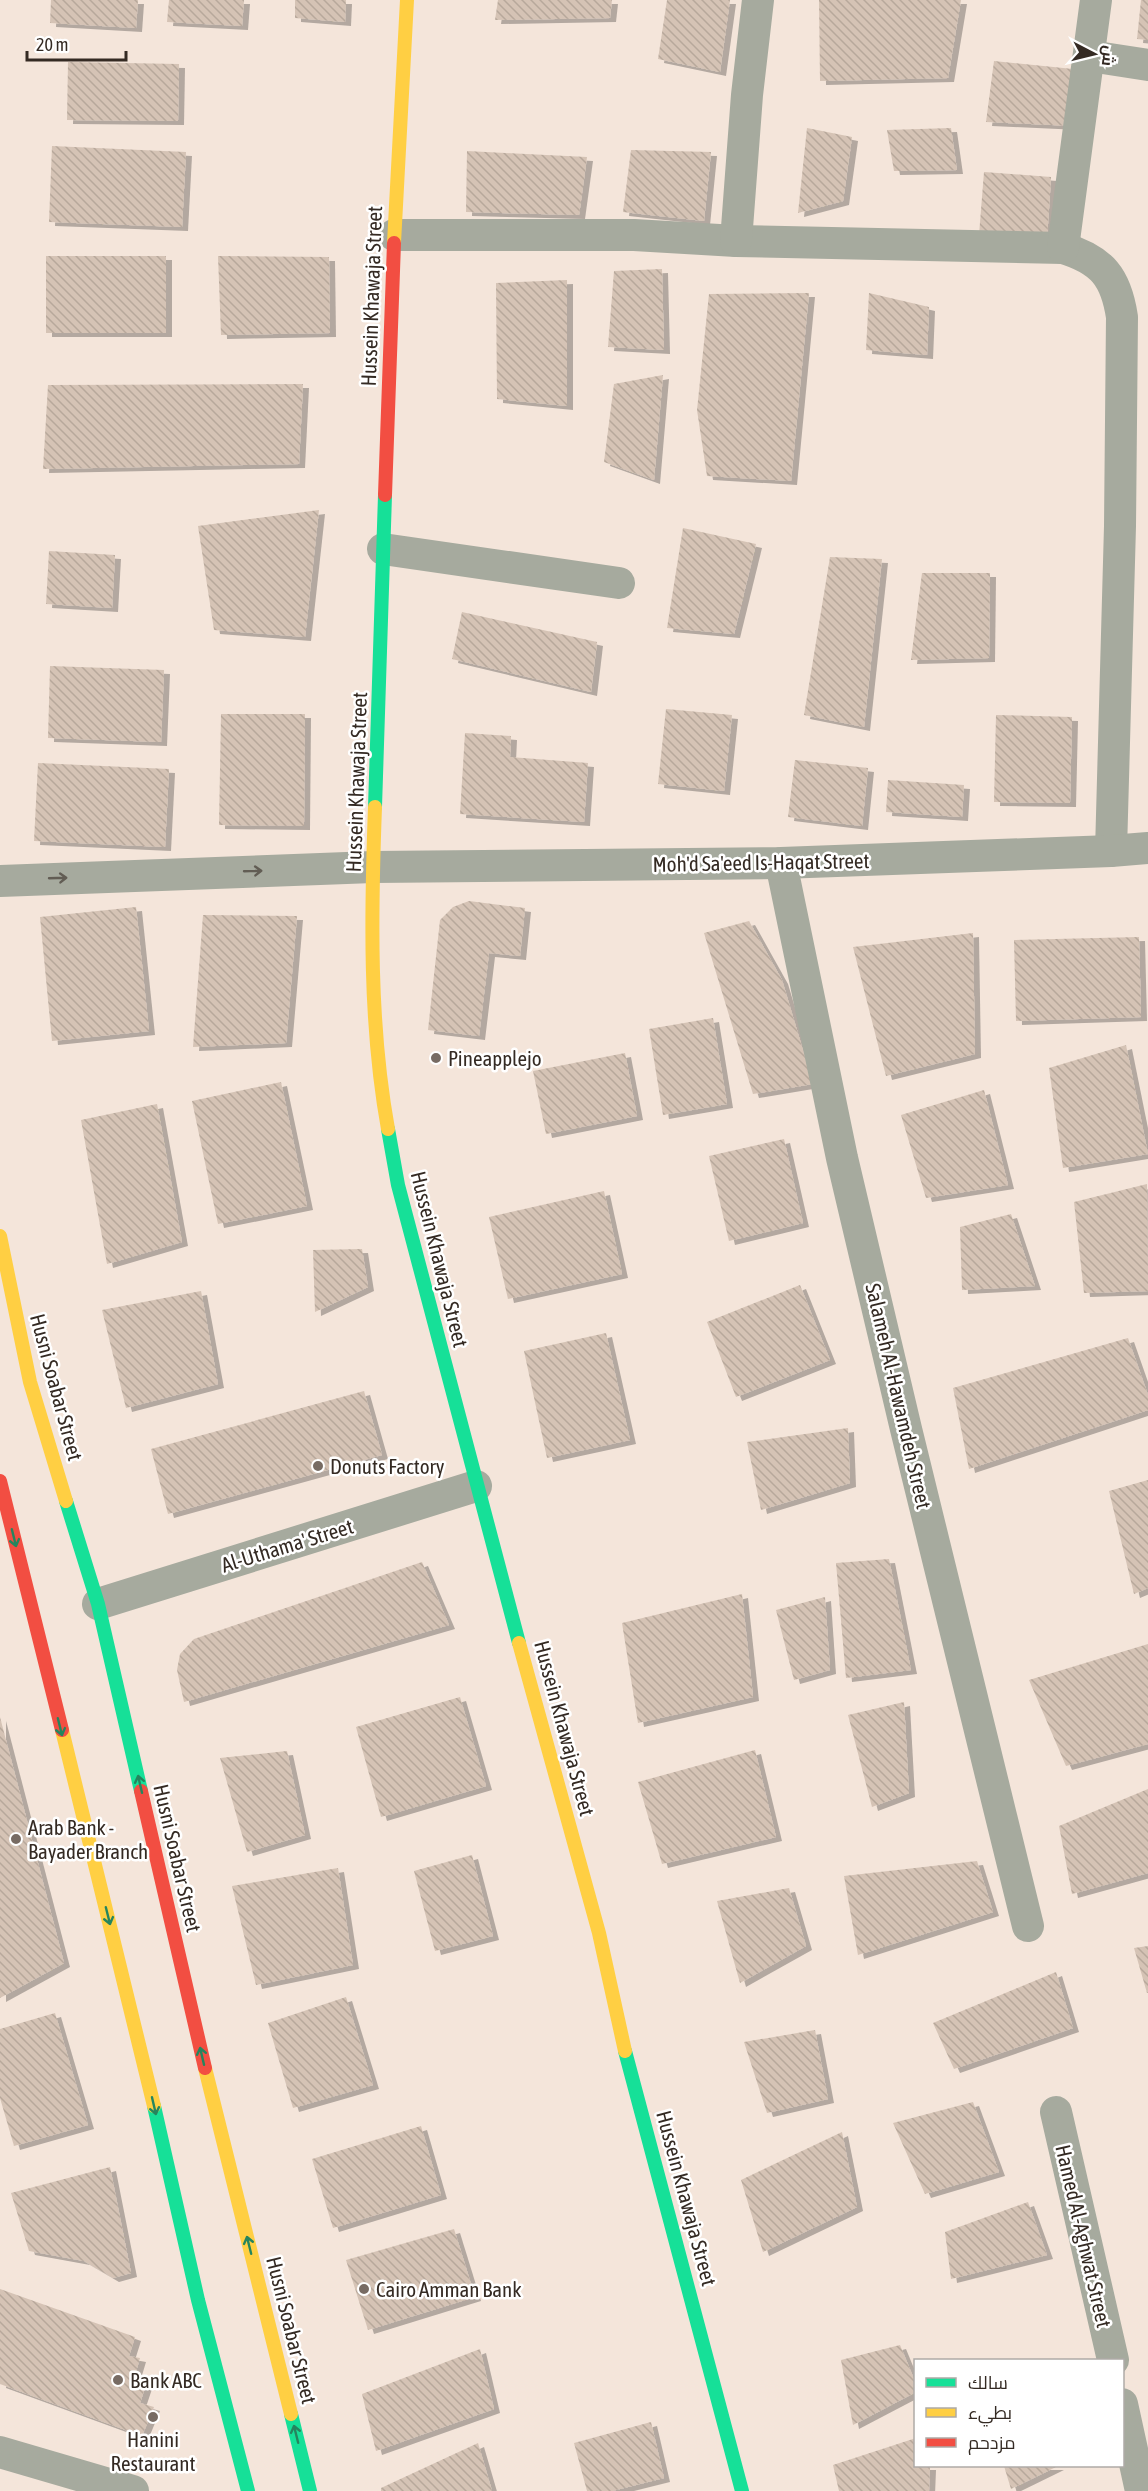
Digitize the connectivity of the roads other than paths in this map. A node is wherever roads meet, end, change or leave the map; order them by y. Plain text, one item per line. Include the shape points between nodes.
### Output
1 (406, 0) edge
2 (758, 0) edge
3 (1096, 0) edge
4 (1090, 56) junction
5 (1148, 65) edge
6 (394, 235) junction
7 (736, 241) junction
8 (1064, 248) junction
9 (383, 549) junction
10 (620, 583) dead end
11 (1148, 848) edge
12 (1111, 851) junction
13 (781, 863) junction
14 (373, 867) junction
15 (0, 881) edge
16 (0, 1236) edge
17 (0, 1481) edge
18 (476, 1486) junction
19 (98, 1604) junction
20 (1028, 1926) dead end
21 (1056, 2112) dead end
22 (1113, 2359) edge
23 (1124, 2413) edge
24 (0, 2452) edge
25 (134, 2491) edge
26 (248, 2491) edge
27 (310, 2491) edge
28 (742, 2491) edge
29 (1141, 2491) edge

1 - 6 street, Hussein Khawaja Street
2 - 7 street
3 - 4 street
4 - 5 street
4 - 8 street
6 - 7 street via 634,235
6 - 9 street, Hussein Khawaja Street
7 - 8 street
8 - 12 street via 1099,265 1111,279 1122,317
9 - 10 street
9 - 14 street, Hussein Khawaja Street
11 - 12 street, Moh'd Sa'eed Is-Haqat Street
12 - 13 street, Moh'd Sa'eed Is-Haqat Street
13 - 14 street, Moh'd Sa'eed Is-Haqat Street
13 - 20 street, Salameh Al-Hawamdeh Street via 847,1180
15 -> 14 street, Moh'd Sa'eed Is-Haqat Street
14 - 18 street, Hussein Khawaja Street via 375,1035 380,1090 398,1185
16 - 19 street, Husni Soabar Street via 30,1382
17 -> 26 street via 125,1981 198,2301
18 - 19 street, Al-Uthama' Street
18 - 28 street, Hussein Khawaja Street via 596,1922
27 -> 19 street, Husni Soabar Street via 210,2088
21 - 22 street, Hamed Al-Aghwat Street
23 - 29 street
24 - 25 street

